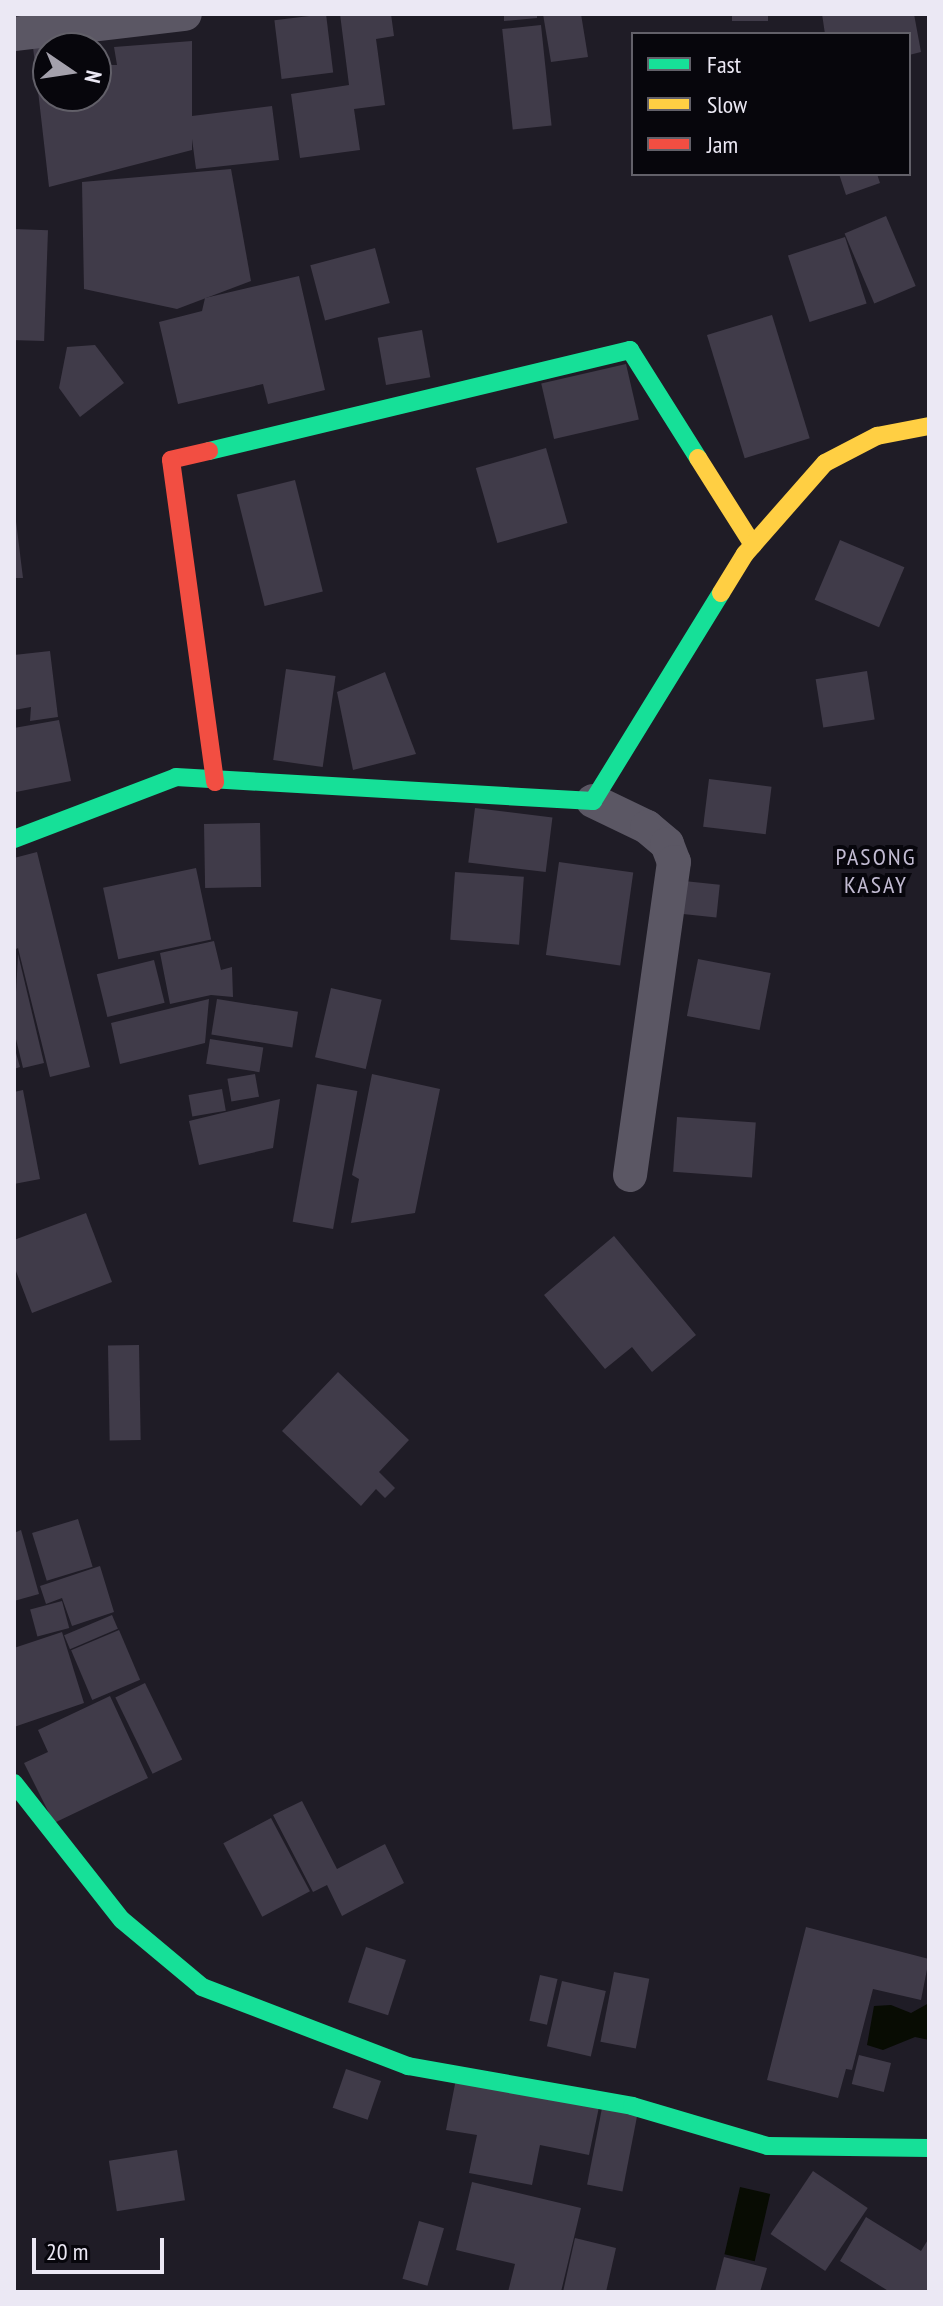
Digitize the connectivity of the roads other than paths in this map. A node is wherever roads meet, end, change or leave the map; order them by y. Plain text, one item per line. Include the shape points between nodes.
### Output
1 (185, 14) edge
2 (14, 34) edge
3 (929, 426) edge
4 (753, 545) junction
5 (215, 782) junction
6 (593, 801) junction
7 (14, 839) edge
8 (630, 1175) dead end
9 (14, 1783) edge
10 (929, 2148) edge

1 - 2 street
3 - 4 street via 877,436 825,463
4 - 5 street via 630,350 171,460
4 - 6 street
5 - 6 street
5 - 7 street via 176,777
6 - 8 street via 647,827 667,844 674,862
9 - 10 street via 122,1920 202,1987 408,2066 632,2106 768,2146

